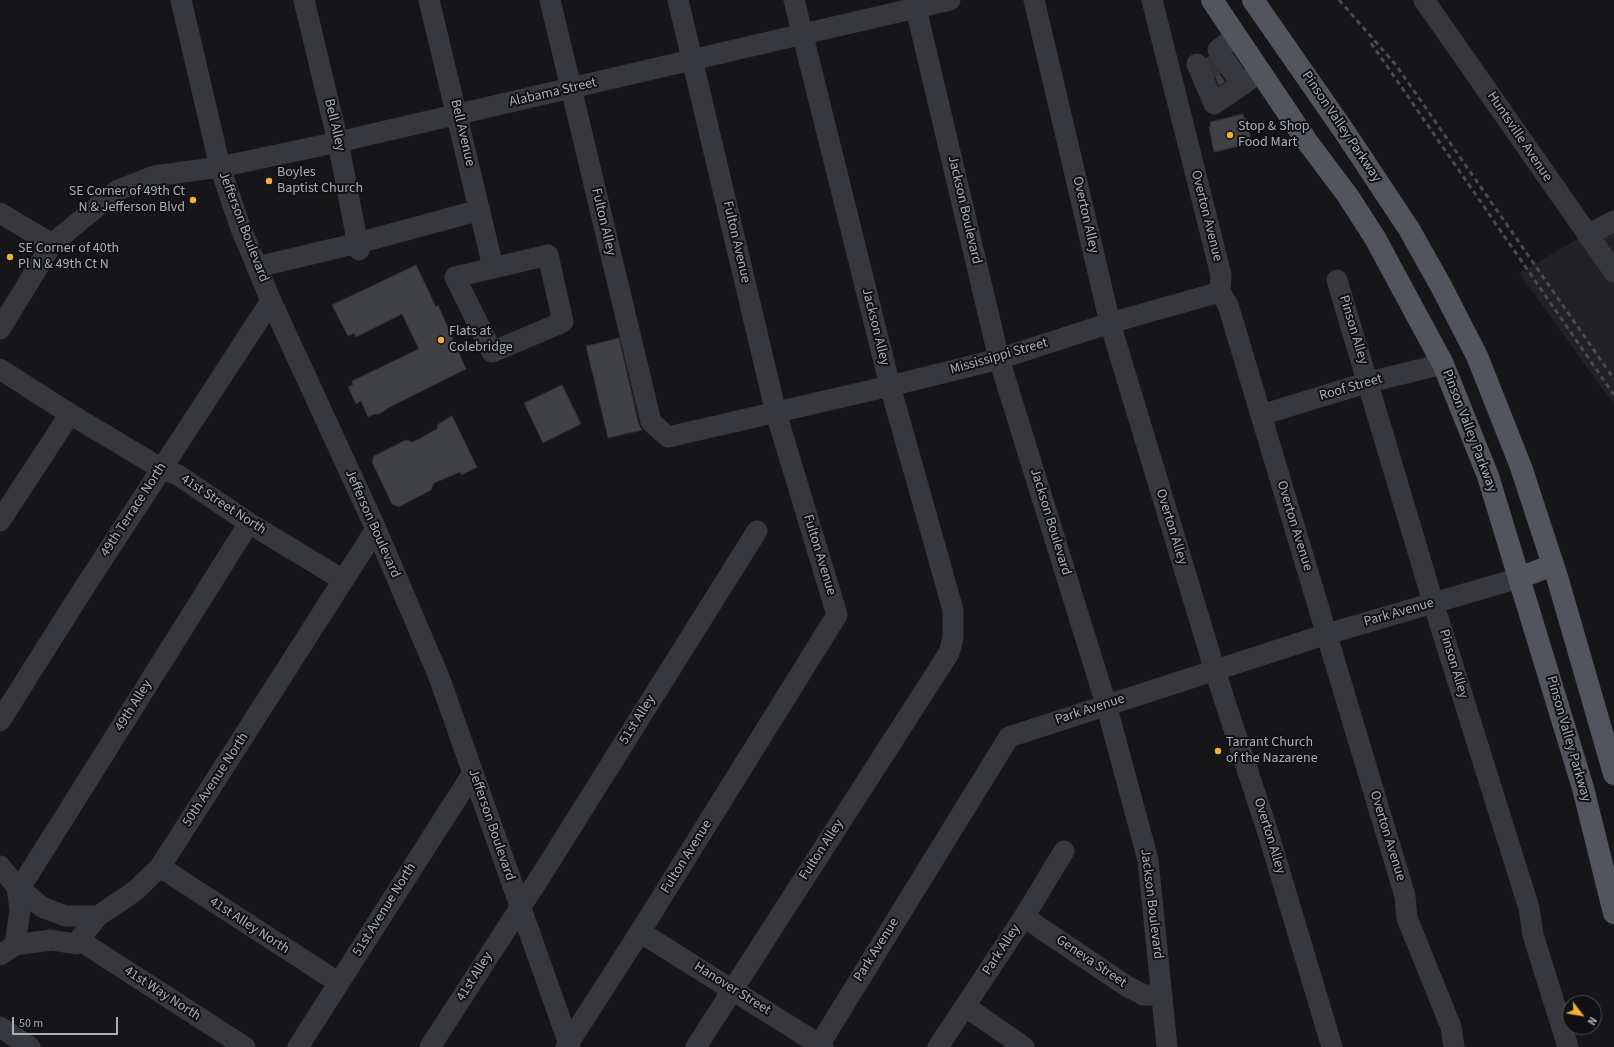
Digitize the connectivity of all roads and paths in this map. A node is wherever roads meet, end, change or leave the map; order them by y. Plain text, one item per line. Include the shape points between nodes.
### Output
1 (181, 0) edge
2 (304, 0) edge
3 (429, 0) edge
4 (550, 0) edge
5 (678, 0) edge
6 (794, 0) edge
7 (950, 0) edge
8 (1034, 0) edge
9 (1152, 0) edge
10 (1212, 0) edge
11 (1253, 0) edge
12 (1424, 0) edge
13 (915, 4) edge
14 (802, 34) junction
15 (1236, 36) junction
16 (1218, 50) junction
17 (692, 61) junction
18 (1197, 64) junction
19 (1168, 65) junction
20 (1260, 72) junction
21 (1242, 85) junction
22 (571, 88) junction
23 (458, 115) junction
24 (338, 142) junction
25 (220, 167) junction
26 (480, 210) junction
27 (0, 213) edge
28 (1614, 220) edge
29 (1587, 235) junction
30 (52, 244) junction
31 (359, 246) junction
32 (257, 267) junction
33 (493, 267) junction
34 (1614, 272) edge
35 (1337, 280) dead end
36 (1220, 292) junction
37 (271, 301) junction
38 (1110, 324) junction
39 (0, 329) edge
40 (999, 359) junction
41 (1443, 364) junction
42 (0, 368) edge
43 (1369, 382) junction
44 (890, 386) junction
45 (776, 413) junction
46 (70, 414) junction
47 (1261, 415) junction
48 (668, 437) joint
49 (162, 469) junction
50 (0, 521) edge
51 (250, 523) junction
52 (376, 530) junction
53 (757, 531) dead end
54 (1553, 565) junction
55 (1519, 578) junction
56 (343, 580) junction
57 (1433, 602) junction
58 (1327, 634) junction
59 (948, 653) joint
60 (1215, 671) junction
61 (1106, 704) junction
62 (0, 721) edge
63 (473, 773) junction
64 (1614, 774) edge
65 (1064, 851) dead end
66 (0, 866) edge
67 (160, 867) junction
68 (17, 887) junction
69 (519, 907) junction
70 (1614, 912) edge
71 (98, 916) junction
72 (1024, 917) junction
73 (640, 932) junction
74 (79, 940) junction
75 (7, 950) edge
76 (338, 983) junction
77 (732, 990) junction
78 (1162, 995) junction
79 (966, 1007) junction
80 (0, 1028) edge
81 (568, 1046) edge
82 (820, 1046) edge
83 (30, 1047) edge
84 (246, 1047) edge
85 (298, 1047) edge
86 (430, 1047) edge
87 (696, 1047) edge
88 (938, 1047) edge
89 (1024, 1047) edge
90 (1167, 1047) edge
91 (1332, 1047) edge
92 (1454, 1047) edge
93 (1568, 1047) edge

1 - 25 street, Jefferson Boulevard
2 - 24 street, Bell Alley
3 - 23 street, Bell Avenue
4 - 22 street, Fulton Alley
5 - 17 street, Fulton Avenue
6 - 14 street, Jackson Alley
7 - 13 street, Alabama Street
8 - 38 street, Overton Alley
9 - 19 street, Overton Avenue
10 - 15 main road, Pinson Valley Parkway
11 - 54 main road, Pinson Valley Parkway via 1382,187 1441,286 1483,370 1521,467
12 - 29 street, Huntsville Avenue
13 - 14 street, Alabama Street
13 - 40 street, Jackson Boulevard
14 - 17 street, Alabama Street
14 - 44 street, Jackson Alley
15 - 16 street
15 - 20 main road, Pinson Valley Parkway
16 - 18 street
16 - 21 street
17 - 22 street, Alabama Street
17 - 45 street, Fulton Avenue
18 - 19 street
18 - 21 street via 1214,104
19 - 36 street, Overton Avenue via 1221,275
20 - 21 street
20 - 41 main road, Pinson Valley Parkway via 1375,238
22 - 23 street, Alabama Street
22 - 48 street, Fulton Alley via 651,422
23 - 24 street, Alabama Street
23 - 26 street, Bell Avenue
24 - 25 street, Alabama Street
24 - 31 street, Bell Alley
25 - 30 street, Alabama Street via 154,176 116,191
25 - 32 street, Jefferson Boulevard
26 - 31 street
26 - 33 street, Bell Avenue
27 - 30 street
28 - 29 street
29 - 34 street, Huntsville Avenue
30 - 39 street, Alabama Street
31 - 32 street
32 - 37 street, Jefferson Boulevard
33 - 33 street via 548,256 563,322 492,352 455,277
35 - 43 street, Pinson Alley
36 - 38 street, Mississippi Street
36 - 47 street, Overton Avenue via 1228,305
37 - 49 street, 49th Terrace North
37 - 52 street, Jefferson Boulevard
38 - 40 street, Mississippi Street
38 - 60 street, Overton Alley
40 - 44 street, Mississippi Street
40 - 61 street, Jackson Boulevard
41 - 43 street, Roof Street
41 - 55 main road, Pinson Valley Parkway via 1488,476
42 - 46 street, 41st Street North
43 - 47 street, Roof Street
43 - 57 street, Pinson Alley
44 - 45 street, Mississippi Street
44 - 59 street, Jackson Alley via 953,610 953,638
45 - 48 street, Mississippi Street
45 - 73 street, Fulton Avenue via 837,615
46 - 49 street, 41st Street North
46 - 50 street
47 - 58 street, Overton Avenue
49 - 51 street, 41st Street North via 178,475
49 - 62 street, 49th Terrace North
51 - 56 street, 41st Street North
51 - 68 street, 49th Alley via 29,873
52 - 56 street, 50th Avenue North
52 - 63 street, Jefferson Boulevard via 439,677
53 - 69 street, 51st Alley
54 - 55 main road
54 - 64 main road, Pinson Valley Parkway
55 - 57 street, Park Avenue
55 - 70 main road, Pinson Valley Parkway via 1583,788
56 - 67 street, 50th Avenue North
57 - 58 street, Park Avenue
57 - 93 street, Pinson Alley via 1529,908 1533,935
58 - 60 street, Park Avenue
58 - 92 street, Overton Avenue via 1405,896 1407,918 1451,1027
59 - 77 street, Fulton Alley
60 - 61 street, Park Avenue
60 - 91 street, Overton Alley via 1270,836
61 - 78 street, Jackson Boulevard via 1148,860
61 - 82 street, Park Avenue via 1009,737
63 - 69 street, Jefferson Boulevard
63 - 76 street, 51st Avenue North
65 - 72 street, Park Alley
66 - 68 street
67 - 71 street, 50th Avenue North
67 - 76 street, 41st Alley North
68 - 71 street via 42,907 65,916
68 - 75 street via 20,910
69 - 81 street, Jefferson Boulevard
69 - 86 street, 41st Alley
71 - 74 street, 50th Avenue North
72 - 78 street, Geneva Street via 1128,987 1144,995
72 - 79 street, Park Alley
73 - 77 street, Hanover Street
73 - 81 street, Fulton Avenue
74 - 75 street via 76,944 50,940
74 - 84 street, 41st Way North
76 - 85 street, 51st Avenue North
77 - 82 street, Hanover Street
77 - 87 street, Fulton Alley
78 - 90 street, Jackson Boulevard
79 - 88 street, Park Alley
79 - 89 street
80 - 83 street

